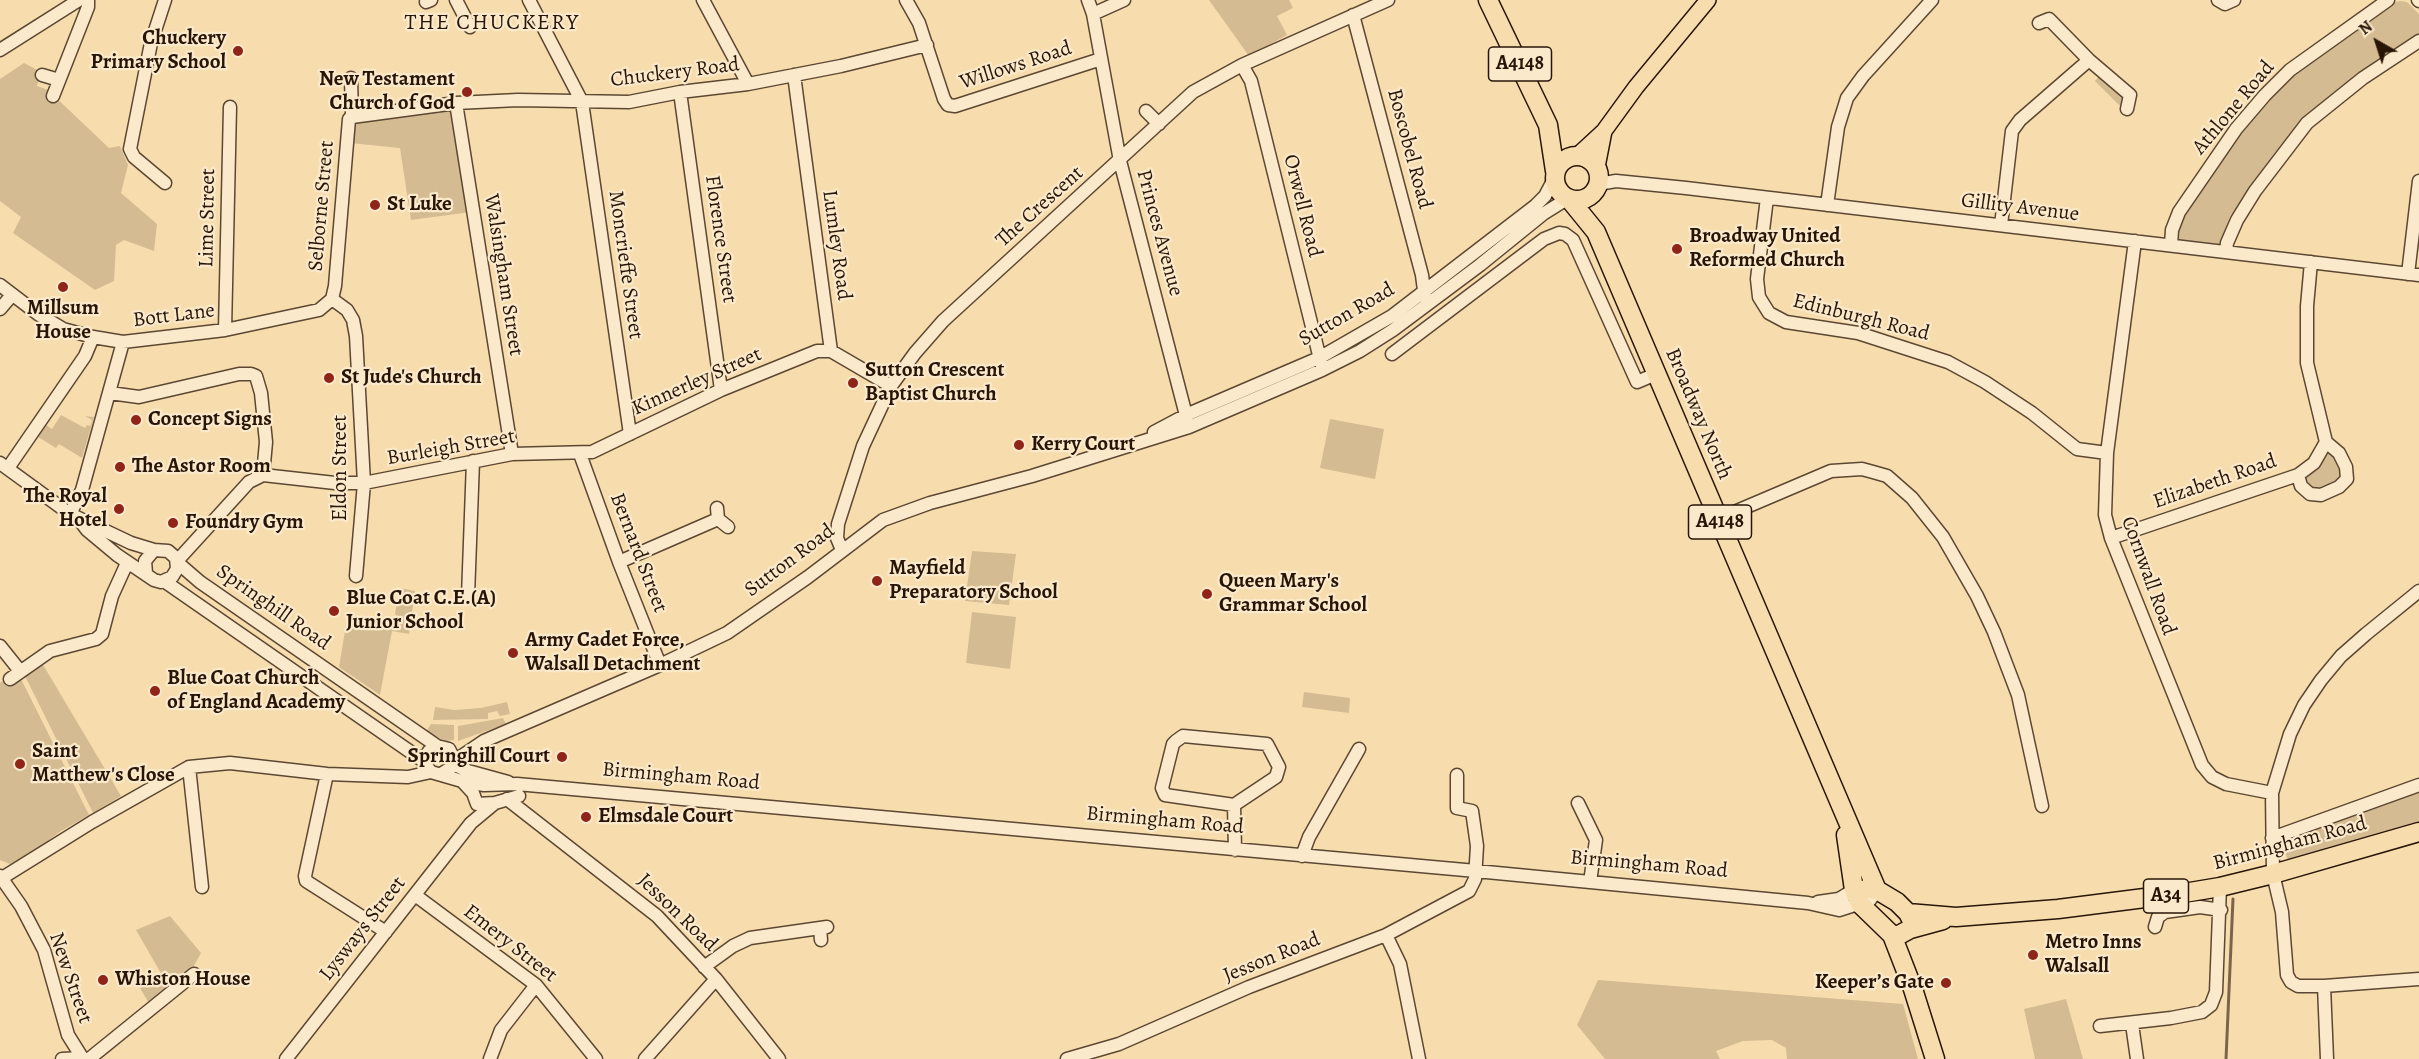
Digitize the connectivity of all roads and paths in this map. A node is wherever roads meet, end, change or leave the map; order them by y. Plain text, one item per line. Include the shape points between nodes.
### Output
1 (79, 0) edge
2 (88, 0) edge
3 (165, 0) edge
4 (456, 0) edge
5 (529, 0) edge
6 (704, 0) edge
7 (906, 0) edge
8 (1088, 0) edge
9 (1124, 0) edge
10 (1388, 0) edge
11 (1708, 0) edge
12 (1932, 0) edge
13 (2218, 0) edge
14 (2234, 0) edge
15 (2388, 0) edge
16 (1487, 2) edge
17 (1093, 14) junction
18 (1353, 15) junction
19 (2039, 23) dead end
20 (470, 27) dead end
21 (2419, 41) edge
22 (927, 45) junction
23 (0, 51) edge
24 (1101, 59) junction
25 (2089, 60) junction
26 (1242, 65) junction
27 (42, 75) dead end
28 (794, 75) junction
29 (59, 80) junction
30 (748, 84) junction
31 (348, 85) dead end
32 (680, 92) junction
33 (53, 96) dead end
34 (582, 102) junction
35 (456, 103) junction
36 (230, 107) dead end
37 (2127, 110) dead end
38 (1146, 111) dead end
39 (352, 117) junction
40 (1159, 124) junction
41 (1548, 125) junction
42 (1604, 131) junction
43 (1577, 155) junction
44 (1120, 161) junction
45 (1555, 175) junction
46 (2417, 175) edge
47 (1602, 178) junction
48 (165, 183) dead end
49 (1767, 198) junction
50 (1569, 199) junction
51 (1827, 205) junction
52 (2001, 225) junction
53 (1596, 232) junction
54 (2134, 241) junction
55 (2171, 245) junction
56 (2226, 252) junction
57 (2311, 262) junction
58 (2414, 275) edge
59 (0, 285) edge
60 (1425, 292) junction
61 (12, 295) junction
62 (332, 299) junction
63 (1426, 306) junction
64 (0, 309) edge
65 (1435, 320) junction
66 (225, 330) junction
67 (93, 337) junction
68 (123, 342) junction
69 (831, 351) junction
70 (1392, 354) dead end
71 (1321, 364) junction
72 (1656, 374) junction
73 (891, 386) junction
74 (721, 390) junction
75 (110, 393) junction
76 (1188, 421) junction
77 (630, 434) junction
78 (2326, 442) junction
79 (2107, 453) junction
80 (512, 454) junction
81 (580, 454) junction
82 (473, 461) junction
83 (3, 465) edge
84 (263, 475) junction
85 (2298, 475) junction
86 (364, 483) junction
87 (74, 516) junction
88 (1718, 519) junction
89 (728, 527) dead end
90 (199, 535) junction
91 (2111, 538) junction
92 (159, 550) junction
93 (842, 550) junction
94 (177, 562) junction
95 (619, 562) junction
96 (127, 563) junction
97 (146, 573) junction
98 (357, 576) dead end
99 (164, 581) junction
100 (2419, 591) edge
101 (468, 596) dead end
102 (0, 646) edge
103 (660, 665) junction
104 (484, 741) junction
105 (443, 747) junction
106 (1359, 749) dead end
107 (453, 763) junction
108 (189, 767) junction
109 (433, 769) junction
110 (327, 774) junction
111 (1457, 775) dead end
112 (462, 782) junction
113 (2419, 785) edge
114 (2272, 793) junction
115 (510, 796) junction
116 (1578, 803) dead end
117 (477, 804) junction
118 (1234, 805) junction
119 (2042, 806) dead end
120 (1843, 813) junction
121 (471, 823) junction
122 (2419, 832) edge
123 (2272, 838) junction
124 (1235, 850) junction
125 (1302, 856) junction
126 (1476, 872) junction
127 (2273, 874) junction
128 (1, 877) edge
129 (1590, 882) junction
130 (2220, 887) junction
131 (202, 888) dead end
132 (1877, 890) junction
133 (415, 895) junction
134 (1857, 897) junction
135 (2221, 910) junction
136 (1902, 925) junction
137 (2155, 927) dead end
138 (386, 932) junction
139 (823, 932) dead end
140 (1386, 934) junction
141 (704, 967) junction
142 (194, 974) dead end
143 (716, 979) junction
144 (2419, 979) edge
145 (536, 985) junction
146 (2324, 986) junction
147 (2132, 1024) junction
148 (2100, 1026) dead end
149 (85, 1058) edge
150 (62, 1059) edge
151 (286, 1059) edge
152 (490, 1059) edge
153 (596, 1059) edge
154 (645, 1059) edge
155 (778, 1059) edge
156 (1067, 1059) edge
157 (1419, 1059) edge
158 (1935, 1059) edge
159 (2137, 1059) edge
160 (2327, 1059) edge

1 - 23 street
2 - 29 street
3 - 48 street via 151,43 130,149
4 - 20 street
5 - 34 street, Moncrieffe Street
6 - 30 street
7 - 22 street, Willows Road
8 - 17 street, Princes Avenue
9 - 17 street
10 - 18 street, The Crescent
11 - 42 main road
12 - 51 street via 1847,98 1838,127
13 - 14 street via 2224,4
15 - 55 street, Athlone Road via 2290,70 2265,95 2236,129 2179,212
16 - 41 highway, A4148
17 - 24 street, Princes Avenue
18 - 26 street, The Crescent
18 - 60 street, Boscobel Road
19 - 25 street via 2049,19
21 - 56 street via 2362,78 2307,123 2255,191 2237,220
22 - 24 street, Willows Road via 944,99 948,105 956,106
22 - 28 street, Chuckery Road
24 - 44 street, Princes Avenue
25 - 37 street via 2130,95
25 - 52 street via 2012,131
26 - 40 street, The Crescent via 1193,92
26 - 71 street, Orwell Road via 1251,81
27 - 29 street
28 - 30 street, Chuckery Road
28 - 69 street, Lumley Road
29 - 33 street
30 - 32 street, Chuckery Road
31 - 39 street, Selborne Street
32 - 34 street, Chuckery Road via 629,102
32 - 74 street, Florence Street
34 - 35 street, Chuckery Road
34 - 77 street, Moncrieffe Street
35 - 39 street, Chuckery Road
35 - 80 street, Walsingham Street
36 - 66 street, Lime Street
38 - 40 street
39 - 62 street, Selborne Street
40 - 44 street, The Crescent
41 - 43 highway, A4148
41 - 45 highway, A4148
42 - 43 main road
42 - 47 main road
43 - 45 highway via 1564,159
43 - 47 highway, A4148 via 1589,159
44 - 73 street, The Crescent via 943,321
44 - 76 street, Princes Avenue
45 - 50 highway, A4148 via 1556,188
45 - 60 street, Sutton Road via 1535,206
46 - 58 street
47 - 49 street, Gillity Avenue
47 - 50 highway via 1591,196
47 - 53 highway, Broadway North / A4148
49 - 51 street, Gillity Avenue
49 - 79 street, Edinburgh Road via 1757,279 1759,297 1769,313 1786,322 1858,333 1948,362 2032,413 2077,449
50 - 53 highway, Broadway North / A4148
50 - 63 street, Sutton Road via 1543,214
51 - 52 street, Gillity Avenue
52 - 54 street, Gillity Avenue
53 - 72 highway, Broadway North / A4148
54 - 55 street, Gillity Avenue
54 - 79 street, Cornwall Road
55 - 56 street, Gillity Avenue
56 - 57 street, Gillity Avenue
57 - 58 street, Gillity Avenue
57 - 78 street, Elizabeth Road via 2307,363
59 - 61 street
60 - 63 street, Boscobel Road
60 - 71 street, Sutton Road
61 - 64 street
61 - 67 street via 63,329
62 - 66 street, Bott Lane via 320,310
62 - 86 street, Eldon Street via 347,310 356,336
63 - 65 street
63 - 71 street, Sutton Road via 1360,351
65 - 70 street
65 - 72 street via 1544,239 1565,234 1573,240 1637,381
66 - 68 street, Bott Lane
67 - 68 street
67 - 83 street via 85,356
68 - 75 street, Bott Lane
69 - 73 street
69 - 74 street, Kinnerley Street via 818,351
71 - 76 street, Sutton Road
72 - 88 highway, Broadway North / A4148
73 - 93 street, The Crescent via 863,446 843,506 837,538
74 - 77 street, Kinnerley Street
75 - 84 street via 139,397 251,374 259,380 266,442
75 - 87 street, Bott Lane
76 - 93 street, Sutton Road via 1132,444 1032,476 899,513 868,529
77 - 81 street, Kinnerley Street via 592,453
78 - 85 street, Elizabeth Road via 2314,463
78 - 85 street, Elizabeth Road via 2339,453 2348,479 2321,495 2310,494 2301,486
79 - 91 street, Cornwall Road via 2105,515
80 - 81 street, Burleigh Street
80 - 82 street, Burleigh Street
81 - 95 street, Bernard Street
82 - 86 street, Burleigh Street
82 - 101 street
83 - 87 street
84 - 86 street, Burleigh Street
84 - 90 street via 249,482
85 - 91 street, Elizabeth Road
86 - 98 street, Eldon Street
87 - 92 street via 131,543
87 - 96 street
88 - 119 street via 1832,471 1862,469 1887,476 1912,498 1943,537 1994,632 2018,695
88 - 120 highway, Broadway North / A4148
89 - 95 street via 718,513
90 - 92 street
90 - 94 street
91 - 114 street, Cornwall Road via 2202,765 2212,777 2226,784
92 - 94 street via 173,554
92 - 97 street via 145,561
93 - 103 street, Sutton Road via 726,633
94 - 99 street via 175,575
94 - 105 street, Springhill Road via 200,582
95 - 103 street, Bernard Street
96 - 97 street
96 - 102 street via 112,596 102,634 96,639 50,651 15,675
97 - 99 street via 154,580
99 - 109 street, Springhill Road
100 - 114 street via 2358,641 2321,680 2290,734
103 - 104 street, Sutton Road
104 - 105 street, Sutton Road
104 - 107 street, Sutton Road
105 - 107 street
105 - 109 street via 429,750
106 - 125 street
107 - 109 street, Sutton Road via 449,770
107 - 115 street, Birmingham Road
108 - 110 street via 230,763
108 - 128 street
108 - 131 street
109 - 110 street via 408,777
109 - 112 street, Birmingham Road
110 - 138 street via 306,881
111 - 126 street via 1457,808 1472,811
112 - 115 street, Birmingham Road via 495,786
112 - 117 street
113 - 123 street, Birmingham Road
114 - 123 street
115 - 117 street
115 - 121 street, Lysways Street
115 - 124 street, Birmingham Road
115 - 141 street, Jesson Road via 528,816 632,894 682,940
116 - 129 street via 1596,840
117 - 121 street, Lysways Street
118 - 118 street via 1165,795 1162,788 1176,741 1183,736 1267,744 1279,767 1276,777
118 - 124 street
120 - 132 highway, Broadway North / A4148
120 - 134 highway, Broadway North / A4148
121 - 133 street, Lysways Street
122 - 127 highway, Birmingham Road / A34
123 - 127 street
124 - 125 street, Birmingham Road
125 - 126 street, Birmingham Road
126 - 129 street, Birmingham Road
126 - 140 street, Jesson Road via 1469,891
127 - 130 highway, Birmingham Road / A34
127 - 146 street via 2282,912 2287,975 2298,986
128 - 149 street, New Street via 44,950 68,1035
129 - 134 street, Birmingham Road via 1808,903
130 - 135 street
130 - 136 highway, Birmingham Road / A34 via 2139,900
132 - 134 highway
132 - 136 highway
133 - 138 street, Lysways Street
133 - 145 street, Emery Street
134 - 136 highway
135 - 137 street via 2200,907 2165,912 2158,917
135 - 147 street via 2216,992 2211,1005 2196,1013
136 - 158 highway via 1913,989
138 - 151 street, Lysways Street
139 - 141 street via 750,938
140 - 156 street, Jesson Road via 1249,987 1119,1044
140 - 157 street via 1400,963
141 - 143 street, Jesson Road
142 - 149 street
143 - 154 street
143 - 155 street, Jesson Road
144 - 146 street
145 - 152 street via 501,1030
145 - 153 street, Emery Street
146 - 160 street
147 - 148 street
147 - 159 street
149 - 150 street

